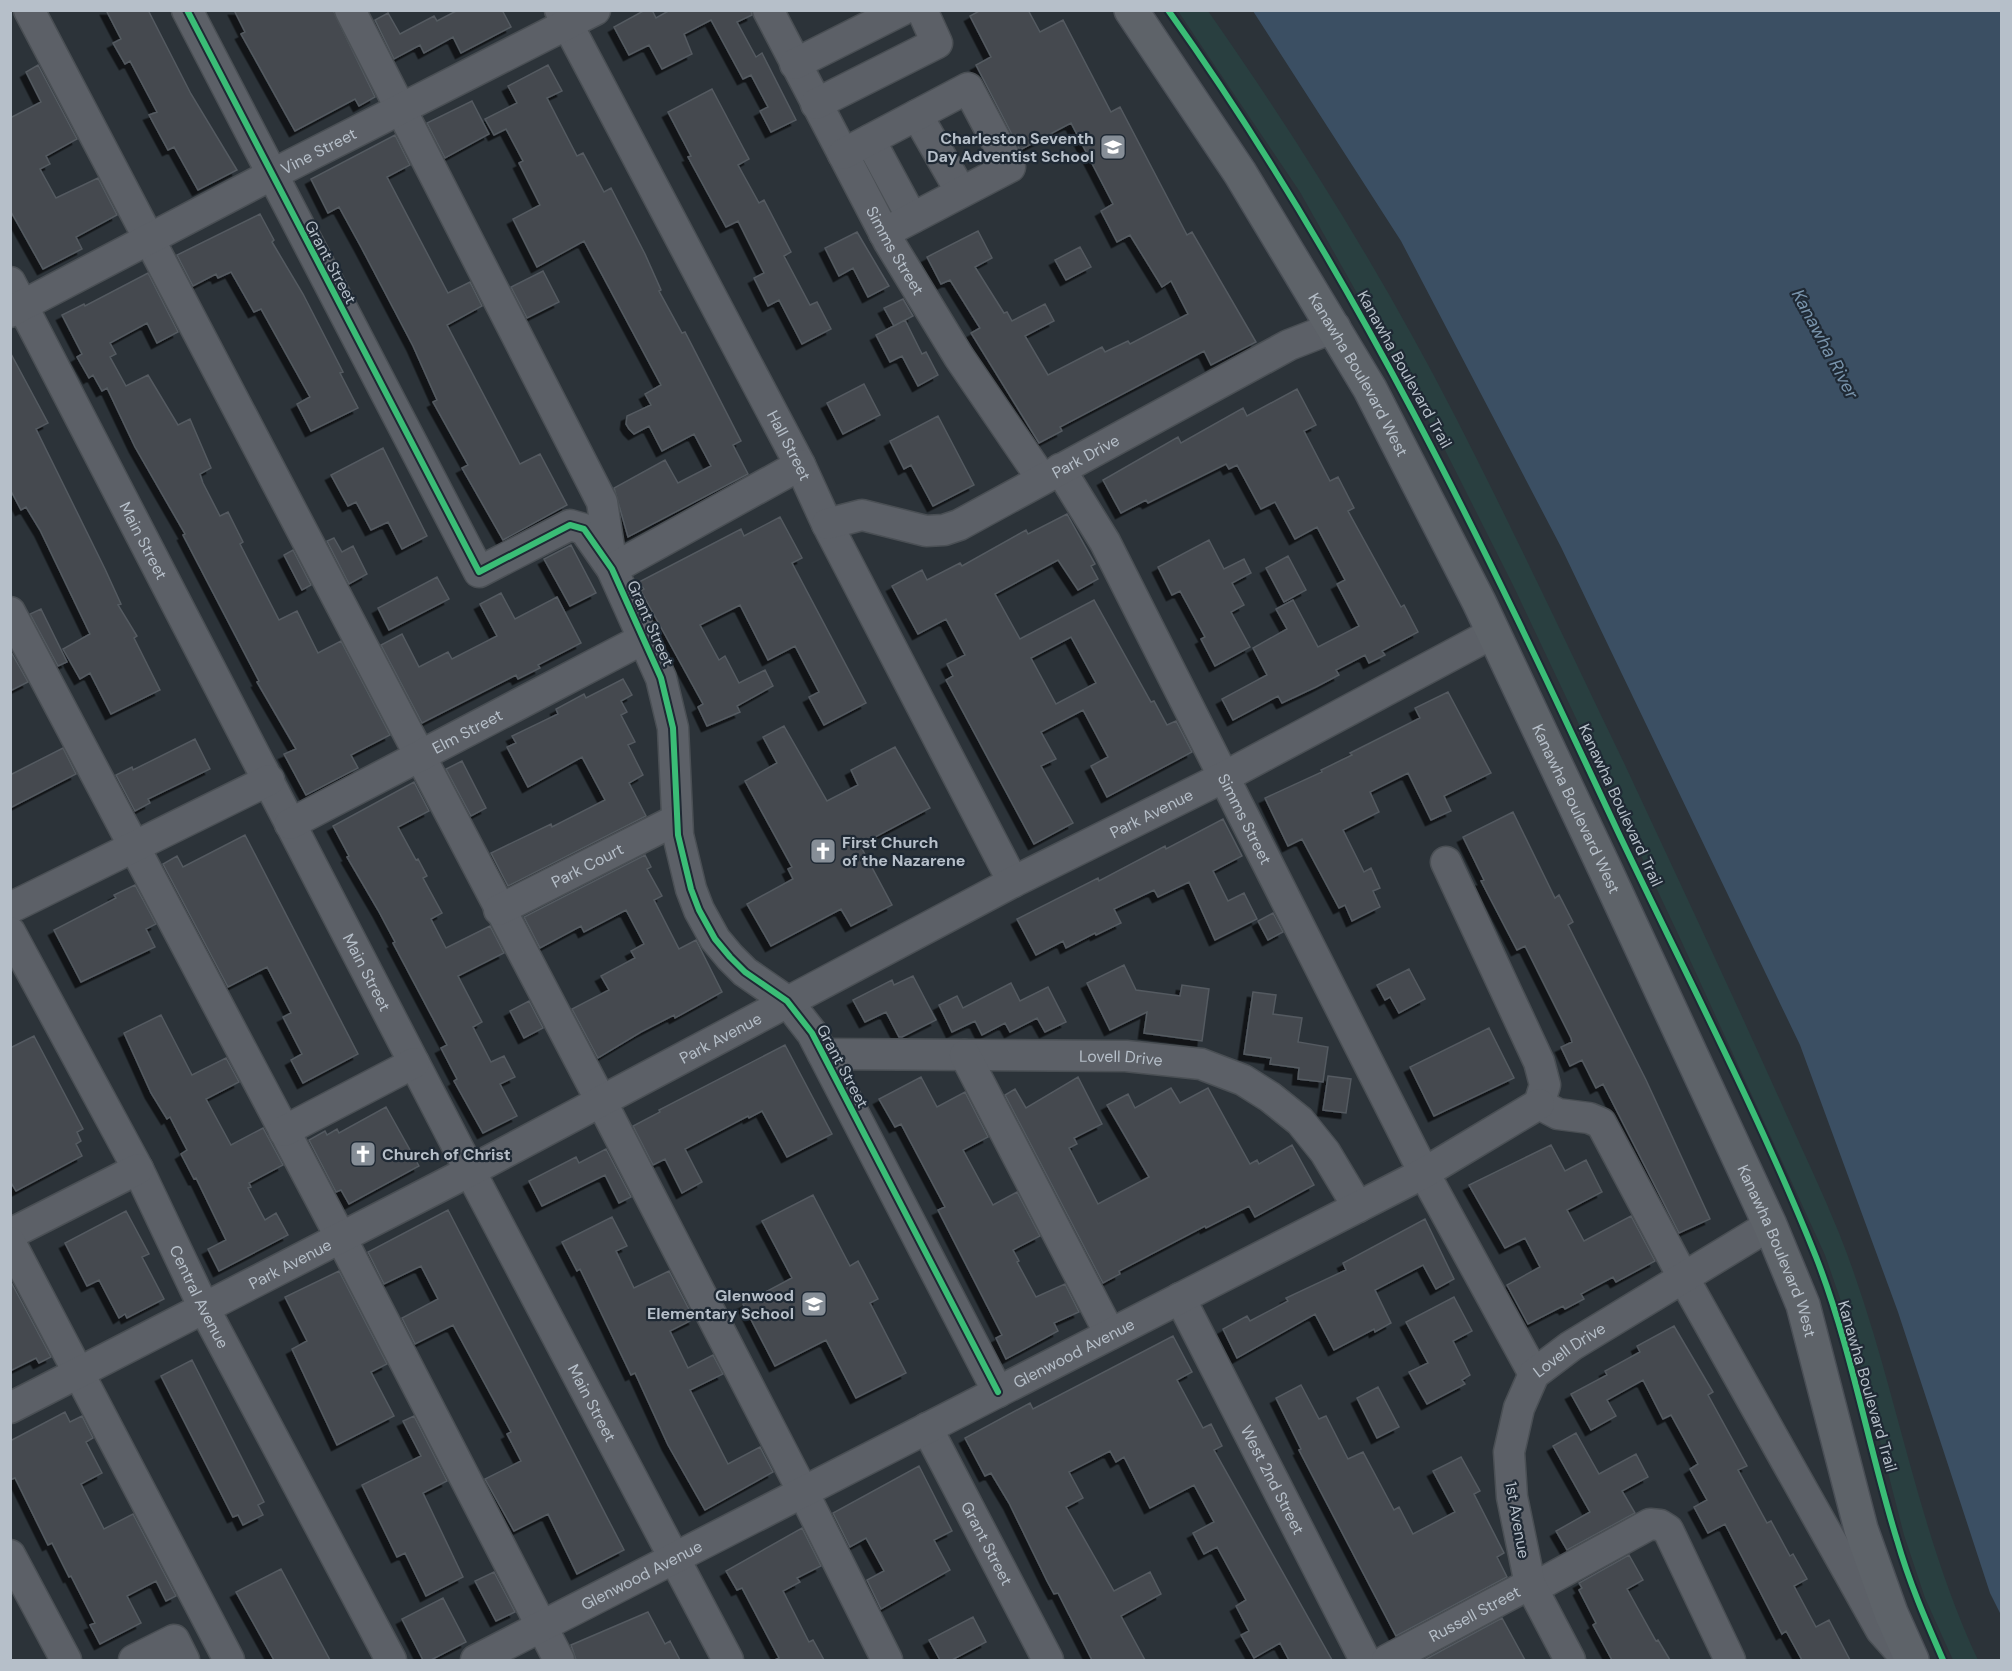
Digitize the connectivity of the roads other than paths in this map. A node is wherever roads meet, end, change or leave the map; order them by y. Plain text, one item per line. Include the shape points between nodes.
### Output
1 (29, 10) edge
2 (187, 10) edge
3 (350, 10) edge
4 (596, 10) edge
5 (768, 10) edge
6 (1131, 10) edge
7 (912, 14) edge
8 (564, 18) edge
9 (795, 64) junction
10 (816, 104) junction
11 (400, 110) junction
12 (917, 115) junction
13 (870, 140) junction
14 (843, 154) junction
15 (886, 170) junction
16 (271, 175) junction
17 (859, 185) junction
18 (961, 192) junction
19 (912, 218) junction
20 (884, 233) junction
21 (149, 239) junction
22 (15, 300) edge
23 (1335, 327) junction
24 (800, 465) junction
25 (1051, 474) junction
26 (827, 524) junction
27 (612, 569) junction
28 (10, 612) edge
29 (1493, 633) junction
30 (643, 639) junction
31 (418, 757) junction
32 (1224, 777) junction
33 (269, 780) junction
34 (676, 820) junction
35 (290, 824) junction
36 (134, 846) junction
37 (1446, 862) dead end
38 (1013, 882) junction
39 (10, 908) edge
40 (499, 910) junction
41 (10, 932) edge
42 (787, 1001) junction
43 (823, 1054) junction
44 (965, 1055) junction
45 (414, 1063) junction
46 (601, 1101) junction
47 (1539, 1104) junction
48 (284, 1131) junction
49 (138, 1169) junction
50 (470, 1171) junction
51 (1424, 1173) junction
52 (1358, 1207) junction
53 (1770, 1225) junction
54 (10, 1234) edge
55 (341, 1238) junction
56 (10, 1242) edge
57 (1683, 1277) junction
58 (1180, 1298) junction
59 (204, 1308) junction
60 (1110, 1334) junction
61 (79, 1373) junction
62 (1534, 1374) junction
63 (998, 1392) junction
64 (10, 1408) edge
65 (927, 1428) junction
66 (803, 1492) junction
67 (10, 1555) edge
68 (674, 1558) junction
69 (1530, 1584) junction
70 (541, 1627) junction
71 (66, 1660) edge
72 (134, 1660) edge
73 (184, 1660) edge
74 (229, 1660) edge
75 (391, 1660) edge
76 (476, 1660) edge
77 (559, 1660) edge
78 (728, 1660) edge
79 (886, 1660) edge
80 (1048, 1660) edge
81 (1365, 1660) edge
82 (1387, 1660) edge
83 (1570, 1660) edge
84 (1730, 1660) edge
85 (1910, 1660) edge

1 - 21 street
2 - 16 street, Grant Street
3 - 11 street
4 - 8 street, Vine Street
5 - 9 street, Simms Street
6 - 23 main road, Kanawha Boulevard West via 1240,173
7 - 9 street
7 - 10 street via 937,43
8 - 11 street, Vine Street
8 - 24 street, Hall Street
9 - 10 street, Simms Street
10 - 14 street, Simms Street
11 - 16 street, Vine Street
11 - 27 street via 602,502
12 - 13 street
12 - 18 street
12 - 18 street via 968,88 1010,167
13 - 14 street
13 - 15 street
14 - 17 street, Simms Street
15 - 17 street
15 - 19 street
16 - 21 street, Vine Street
16 - 27 street, Grant Street via 479,572 570,525 584,528
17 - 20 street, Simms Street
18 - 19 street
19 - 20 street
20 - 25 street, Simms Street via 960,357
21 - 22 street, Vine Street
21 - 31 street
22 - 33 street, Main Street
23 - 25 street, Park Drive via 1288,345
23 - 29 main road, Kanawha Boulevard West
24 - 26 street, Hall Street
24 - 27 street
25 - 26 street, Park Drive via 944,530 904,528 862,515
25 - 32 street, Simms Street via 1105,542
26 - 38 street, Hall Street
27 - 30 street, Grant Street
28 - 36 street
29 - 32 street, Park Avenue
29 - 53 main road, Kanawha Boulevard West
30 - 31 street, Elm Street
30 - 34 street, Grant Street via 669,703
31 - 35 street, Elm Street
31 - 40 street
32 - 38 street, Park Avenue
32 - 51 street, Simms Street
33 - 35 street, Main Street
33 - 36 street
34 - 40 street, Park Court
34 - 42 street, Grant Street via 691,889 705,923 745,972
35 - 45 street, Main Street
36 - 39 street
36 - 48 street
37 - 47 street via 1539,1062 1545,1084
38 - 42 street, Park Avenue
40 - 46 street
41 - 49 street, Central Avenue
42 - 43 street, Grant Street
42 - 46 street, Park Avenue
43 - 44 street, Lovell Drive
43 - 63 street, Grant Street
44 - 52 street, Lovell Drive via 1174,1059 1223,1072 1270,1097 1300,1121 1325,1152
44 - 60 street
45 - 48 street
45 - 50 street, Main Street
46 - 50 street, Park Avenue
46 - 66 street
47 - 51 street, Glenwood Avenue
47 - 57 street via 1558,1114 1589,1118 1601,1124
48 - 55 street
49 - 54 street
49 - 59 street, Central Avenue
50 - 55 street, Park Avenue
50 - 68 street, Main Street
51 - 52 street, Glenwood Avenue
51 - 62 street, Lovell Drive
52 - 58 street, Glenwood Avenue
53 - 57 street, Lovell Drive
53 - 85 main road, Kanawha Boulevard West via 1803,1305 1861,1528
55 - 59 street, Park Avenue
55 - 70 street
56 - 61 street
57 - 62 street, Lovell Drive via 1570,1346
57 - 85 street via 1881,1630
58 - 60 street, Glenwood Avenue
58 - 81 street, West 2nd Street
59 - 61 street, Park Avenue
59 - 75 street, Central Avenue
60 - 63 street, Glenwood Avenue
61 - 64 street, Park Avenue
61 - 74 street
62 - 69 street, 1st Avenue via 1519,1408 1509,1452 1512,1497
63 - 65 street, Glenwood Avenue
65 - 66 street, Glenwood Avenue
65 - 80 street, Grant Street
66 - 68 street, Glenwood Avenue
66 - 79 street
67 - 71 street
68 - 70 street, Glenwood Avenue
68 - 78 street, Main Street
69 - 82 street, Russell Street
69 - 83 street, 1st Avenue
69 - 84 street, Russell Street via 1546,1581 1650,1524 1660,1525 1668,1530
70 - 76 street, Glenwood Avenue
70 - 77 street
72 - 73 street via 174,1640

